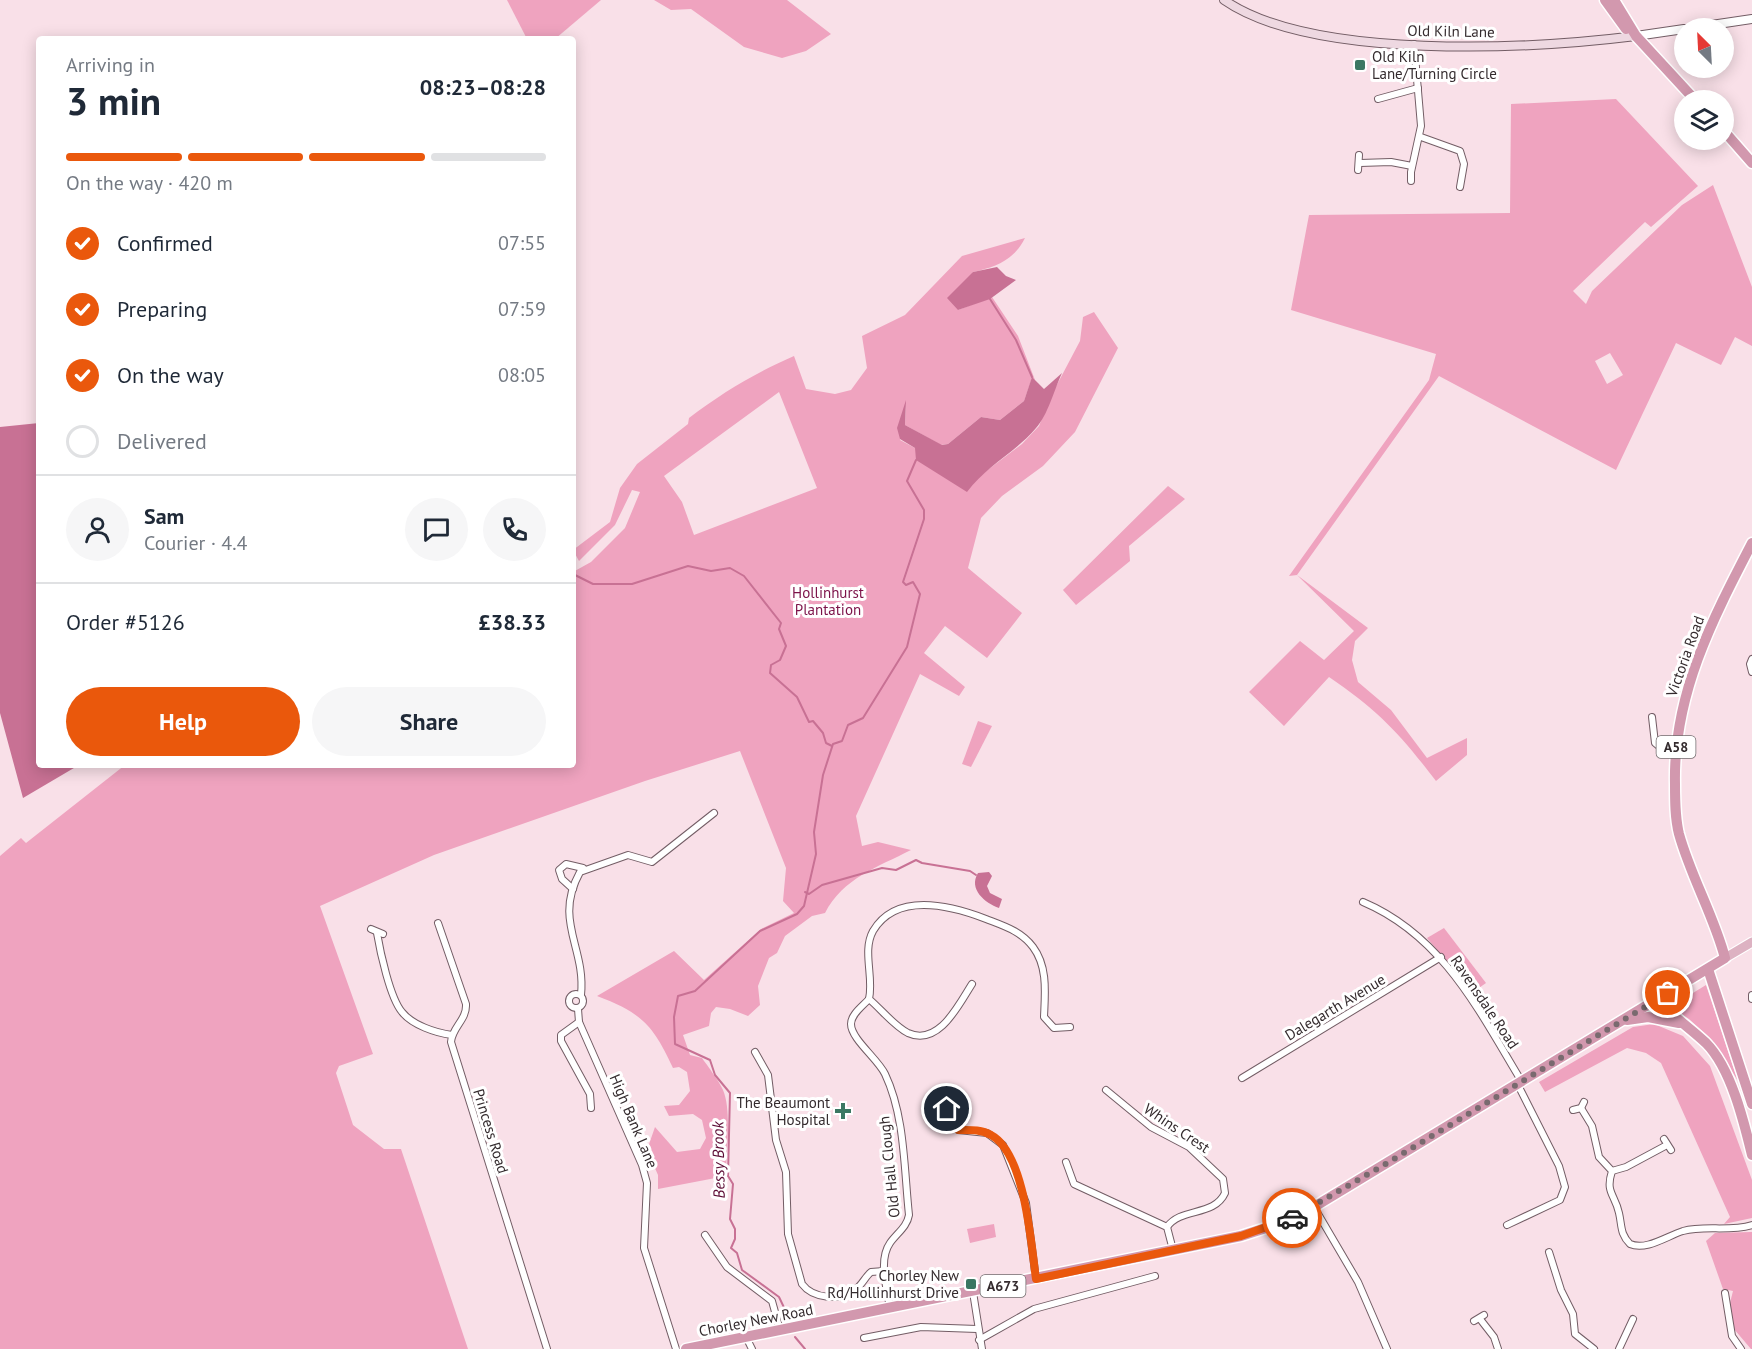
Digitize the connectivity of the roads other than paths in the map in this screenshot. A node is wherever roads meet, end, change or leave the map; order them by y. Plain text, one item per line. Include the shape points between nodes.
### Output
1 (1224, 0) edge
2 (1605, 0) edge
3 (1614, 0) edge
4 (1752, 20) edge
5 (1734, 22) edge
6 (1674, 30) edge
7 (1636, 36) junction
8 (1414, 44) junction
9 (1418, 88) junction
10 (1686, 90) edge
11 (1378, 99) dead end
12 (1421, 137) junction
13 (1734, 142) edge
14 (1359, 154) dead end
15 (1360, 163) junction
16 (1752, 163) edge
17 (1412, 166) junction
18 (1358, 170) dead end
19 (1411, 182) dead end
20 (1460, 187) dead end
21 (1752, 543) edge
22 (1749, 558) edge
23 (1752, 659) edge
24 (1752, 672) edge
25 (1653, 717) dead end
26 (1676, 750) junction
27 (714, 813) dead end
28 (584, 868) junction
29 (573, 889) junction
30 (1363, 902) dead end
31 (438, 923) dead end
32 (377, 932) dead end
33 (1752, 942) edge
34 (1441, 957) junction
35 (1725, 958) junction
36 (1708, 969) junction
37 (972, 984) dead end
38 (581, 995) junction
39 (869, 999) junction
40 (1657, 999) junction
41 (578, 1009) junction
42 (1623, 1020) junction
43 (579, 1022) junction
44 (1682, 1024) junction
45 (1070, 1027) dead end
46 (452, 1035) junction
47 (755, 1052) dead end
48 (1242, 1078) dead end
49 (1520, 1083) junction
50 (1106, 1090) dead end
51 (1752, 1104) edge
52 (591, 1108) dead end
53 (947, 1109) dead end
54 (1573, 1110) dead end
55 (1667, 1145) dead end
56 (1752, 1155) edge
57 (1066, 1162) dead end
58 (1612, 1171) junction
59 (1314, 1207) junction
60 (1752, 1225) edge
61 (1507, 1226) dead end
62 (1167, 1227) junction
63 (704, 1234) dead end
64 (1173, 1250) junction
65 (1549, 1252) dead end
66 (884, 1271) junction
67 (1155, 1276) dead end
68 (1036, 1279) junction
69 (1144, 1280) junction
70 (1146, 1288) dead end
71 (973, 1292) junction
72 (1725, 1293) dead end
73 (890, 1308) junction
74 (1480, 1318) dead end
75 (1633, 1319) dead end
76 (978, 1329) junction
77 (780, 1330) junction
78 (872, 1336) junction
79 (746, 1337) junction
80 (864, 1338) dead end
81 (979, 1340) junction
82 (874, 1344) dead end
83 (547, 1349) edge
84 (676, 1349) edge
85 (686, 1349) edge
86 (752, 1349) edge
87 (982, 1349) edge
88 (1387, 1349) edge
89 (1498, 1349) edge
90 (1594, 1349) edge
91 (1619, 1349) edge
92 (1741, 1349) edge

1 - 8 main road, Old Kiln Lane via 1258,17 1316,35
2 - 7 highway via 1625,28
3 - 7 highway
4 - 5 street
6 - 7 street, Old Kiln Lane
7 - 8 main road, Old Kiln Lane via 1548,44
7 - 10 highway
8 - 9 street
9 - 11 street via 1390,90
9 - 12 street
12 - 17 street
12 - 20 street via 1460,151 1465,177
13 - 16 highway
14 - 15 street
15 - 17 street
15 - 18 street
17 - 19 street
21 - 22 highway, Victoria Road / A58
22 - 26 highway, Victoria Road / A58 via 1703,641 1688,681
23 - 24 street
25 - 26 street via 1655,743
26 - 35 highway, Victoria Road / A58 via 1679,832
27 - 28 street via 652,862 628,855
28 - 29 street
28 - 29 street via 562,866 562,879
29 - 38 street, High Bank Lane via 568,921 579,960
30 - 34 street, Ravensdale Road via 1405,924
31 - 46 street via 466,1004 465,1017
32 - 46 street via 382,960 401,1011 414,1022
33 - 35 main road, Chorley New Road / A673
34 - 48 street, Dalegarth Avenue
34 - 49 street, Ravensdale Road via 1473,1000
35 - 36 highway, Chorley New Road / A673
36 - 40 highway, Chorley New Road / A673
36 - 51 highway
37 - 39 street via 942,1026 926,1034 907,1032
38 - 41 street, High Bank Lane via 584,1002
38 - 41 street, High Bank Lane via 569,1000 571,1007
39 - 45 street via 869,944 877,926 891,914 910,906 947,906 1011,928 1025,939 1036,953 1045,977 1044,1017 1054,1028
39 - 66 street, Old Hall Clough via 853,1016 851,1025 881,1068 894,1096 909,1215 888,1246
40 - 42 highway, Chorley New Road / A673
40 - 44 highway
41 - 43 street, High Bank Lane
42 - 44 highway via 1648,1017
42 - 49 highway, Chorley New Road / A673
43 - 52 street via 561,1035 561,1041 590,1094
43 - 84 street, High Bank Lane via 642,1165 646,1183 644,1248
44 - 56 highway via 1717,1057 1731,1086
46 - 83 street, Princess Road
47 - 66 street via 768,1075 776,1140 786,1172 788,1233 802,1284 818,1295 844,1295 854,1291 871,1272
49 - 59 highway, Chorley New Road / A673
49 - 61 street, Ravensdale Road via 1565,1187 1560,1200
50 - 62 street, Whins Crest via 1151,1127 1195,1152 1223,1179 1225,1193 1217,1203 1179,1216
53 - 68 street via 958,1130 987,1133 1003,1145 1026,1203
54 - 58 street via 1583,1105 1599,1157
55 - 58 street
57 - 62 street via 1074,1184
58 - 60 street via 1609,1188 1618,1208 1622,1233 1637,1247 1689,1230 1731,1230
59 - 64 highway, Chorley New Road / A673 via 1260,1230
59 - 88 street via 1359,1282
62 - 64 street
63 - 77 street via 727,1267 771,1301
64 - 68 highway, Chorley New Road / A673
65 - 90 street via 1573,1314 1575,1334
66 - 73 street, Old Hall Clough
67 - 69 street
68 - 71 highway, Chorley New Road / A673
69 - 70 street
69 - 81 street via 1034,1309
71 - 73 highway, Chorley New Road / A673
71 - 76 street
72 - 92 street via 1732,1336
73 - 77 highway, Chorley New Road / A673
74 - 89 street
75 - 91 street
76 - 78 street via 921,1327
76 - 81 street
77 - 79 highway, Chorley New Road / A673
78 - 80 street
78 - 82 street
79 - 85 highway, Chorley New Road / A673
79 - 86 street
81 - 87 street

